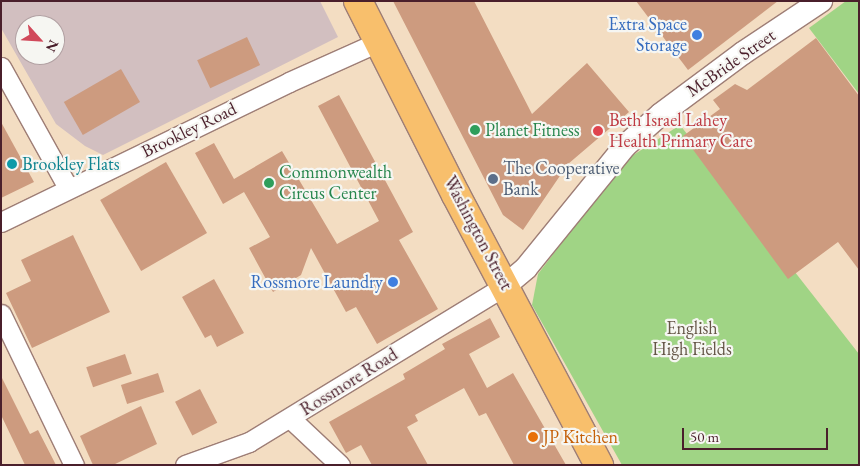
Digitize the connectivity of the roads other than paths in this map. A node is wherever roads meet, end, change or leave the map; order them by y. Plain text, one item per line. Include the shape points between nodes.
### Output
1 (358, 1) edge
2 (821, 1) edge
3 (378, 42) junction
4 (1, 67) edge
5 (68, 188) junction
6 (1, 222) edge
7 (506, 285) junction
8 (1, 314) edge
9 (291, 419) junction
10 (74, 465) edge
11 (185, 465) edge
12 (340, 465) edge
13 (599, 465) edge

1 - 3 main road, Washington Street
2 - 7 street, McBride Street via 743,52 651,122 593,182 526,268
3 - 5 street, Brookley Road
3 - 7 main road, Washington Street
4 - 5 street
5 - 6 street, Brookley Road
7 - 9 street, Rossmore Road via 444,325 376,362
7 - 13 main road, Washington Street
8 - 10 street
9 - 11 street, Rossmore Road via 249,442
9 - 12 street

